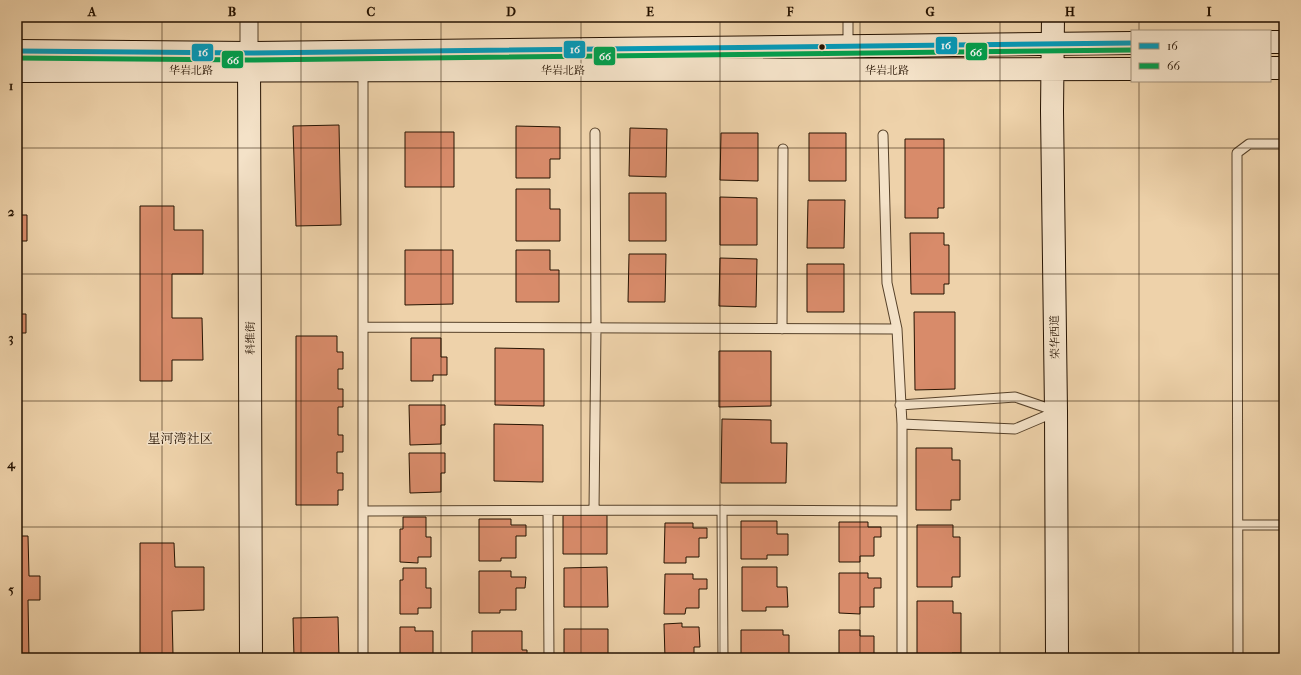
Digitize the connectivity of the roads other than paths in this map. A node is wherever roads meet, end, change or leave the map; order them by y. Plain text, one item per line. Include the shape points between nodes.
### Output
1 (249, 17) edge
2 (848, 17) edge
3 (1053, 17) edge
4 (1271, 42) edge
5 (1284, 42) edge
6 (1131, 43) edge
7 (1053, 44) junction
8 (848, 47) junction
9 (17, 51) edge
10 (249, 62) junction
11 (1271, 68) edge
12 (1284, 68) edge
13 (1131, 69) edge
14 (363, 70) junction
15 (1052, 70) junction
16 (17, 71) edge
17 (595, 133) dead end
18 (883, 136) dead end
19 (1284, 144) edge
20 (783, 149) dead end
21 (363, 327) junction
22 (596, 328) junction
23 (782, 329) junction
24 (897, 329) junction
25 (900, 405) junction
26 (1056, 411) junction
27 (902, 424) junction
28 (594, 510) junction
29 (722, 510) junction
30 (363, 511) junction
31 (548, 511) junction
32 (902, 511) junction
33 (1238, 525) junction
34 (1284, 525) edge
35 (251, 658) edge
36 (363, 658) edge
37 (549, 658) edge
38 (723, 658) edge
39 (902, 658) edge
40 (1057, 658) edge
41 (1238, 658) edge

1 - 10 street, 科维街
2 - 8 lane
3 - 7 street, 荣华西道
4 - 5 street
6 - 7 street, 华岩北路
7 - 8 street, 华岩北路
7 - 15 street, 荣华西道
8 - 10 street, 华岩北路
9 - 10 street, 华岩北路
10 - 14 street, 华岩北路
10 - 16 street, 华岩北路
10 - 35 street, 科维街
11 - 12 street
13 - 15 street, 华岩北路
14 - 15 street, 华岩北路
14 - 21 lane
15 - 26 street, 荣华西道
17 - 22 lane
18 - 24 lane via 887,283
19 - 33 lane via 1249,144 1237,153
20 - 23 lane
21 - 22 lane
21 - 30 lane
22 - 23 lane
22 - 28 lane
23 - 24 lane
24 - 25 lane
25 - 26 lane via 1015,397
25 - 27 lane
26 - 27 lane via 1015,429
26 - 40 street, 荣华西道
27 - 32 lane
28 - 29 lane
28 - 31 lane
29 - 32 lane
29 - 38 lane
30 - 31 lane
30 - 36 lane
31 - 37 lane
32 - 39 lane
33 - 34 lane
33 - 41 lane

